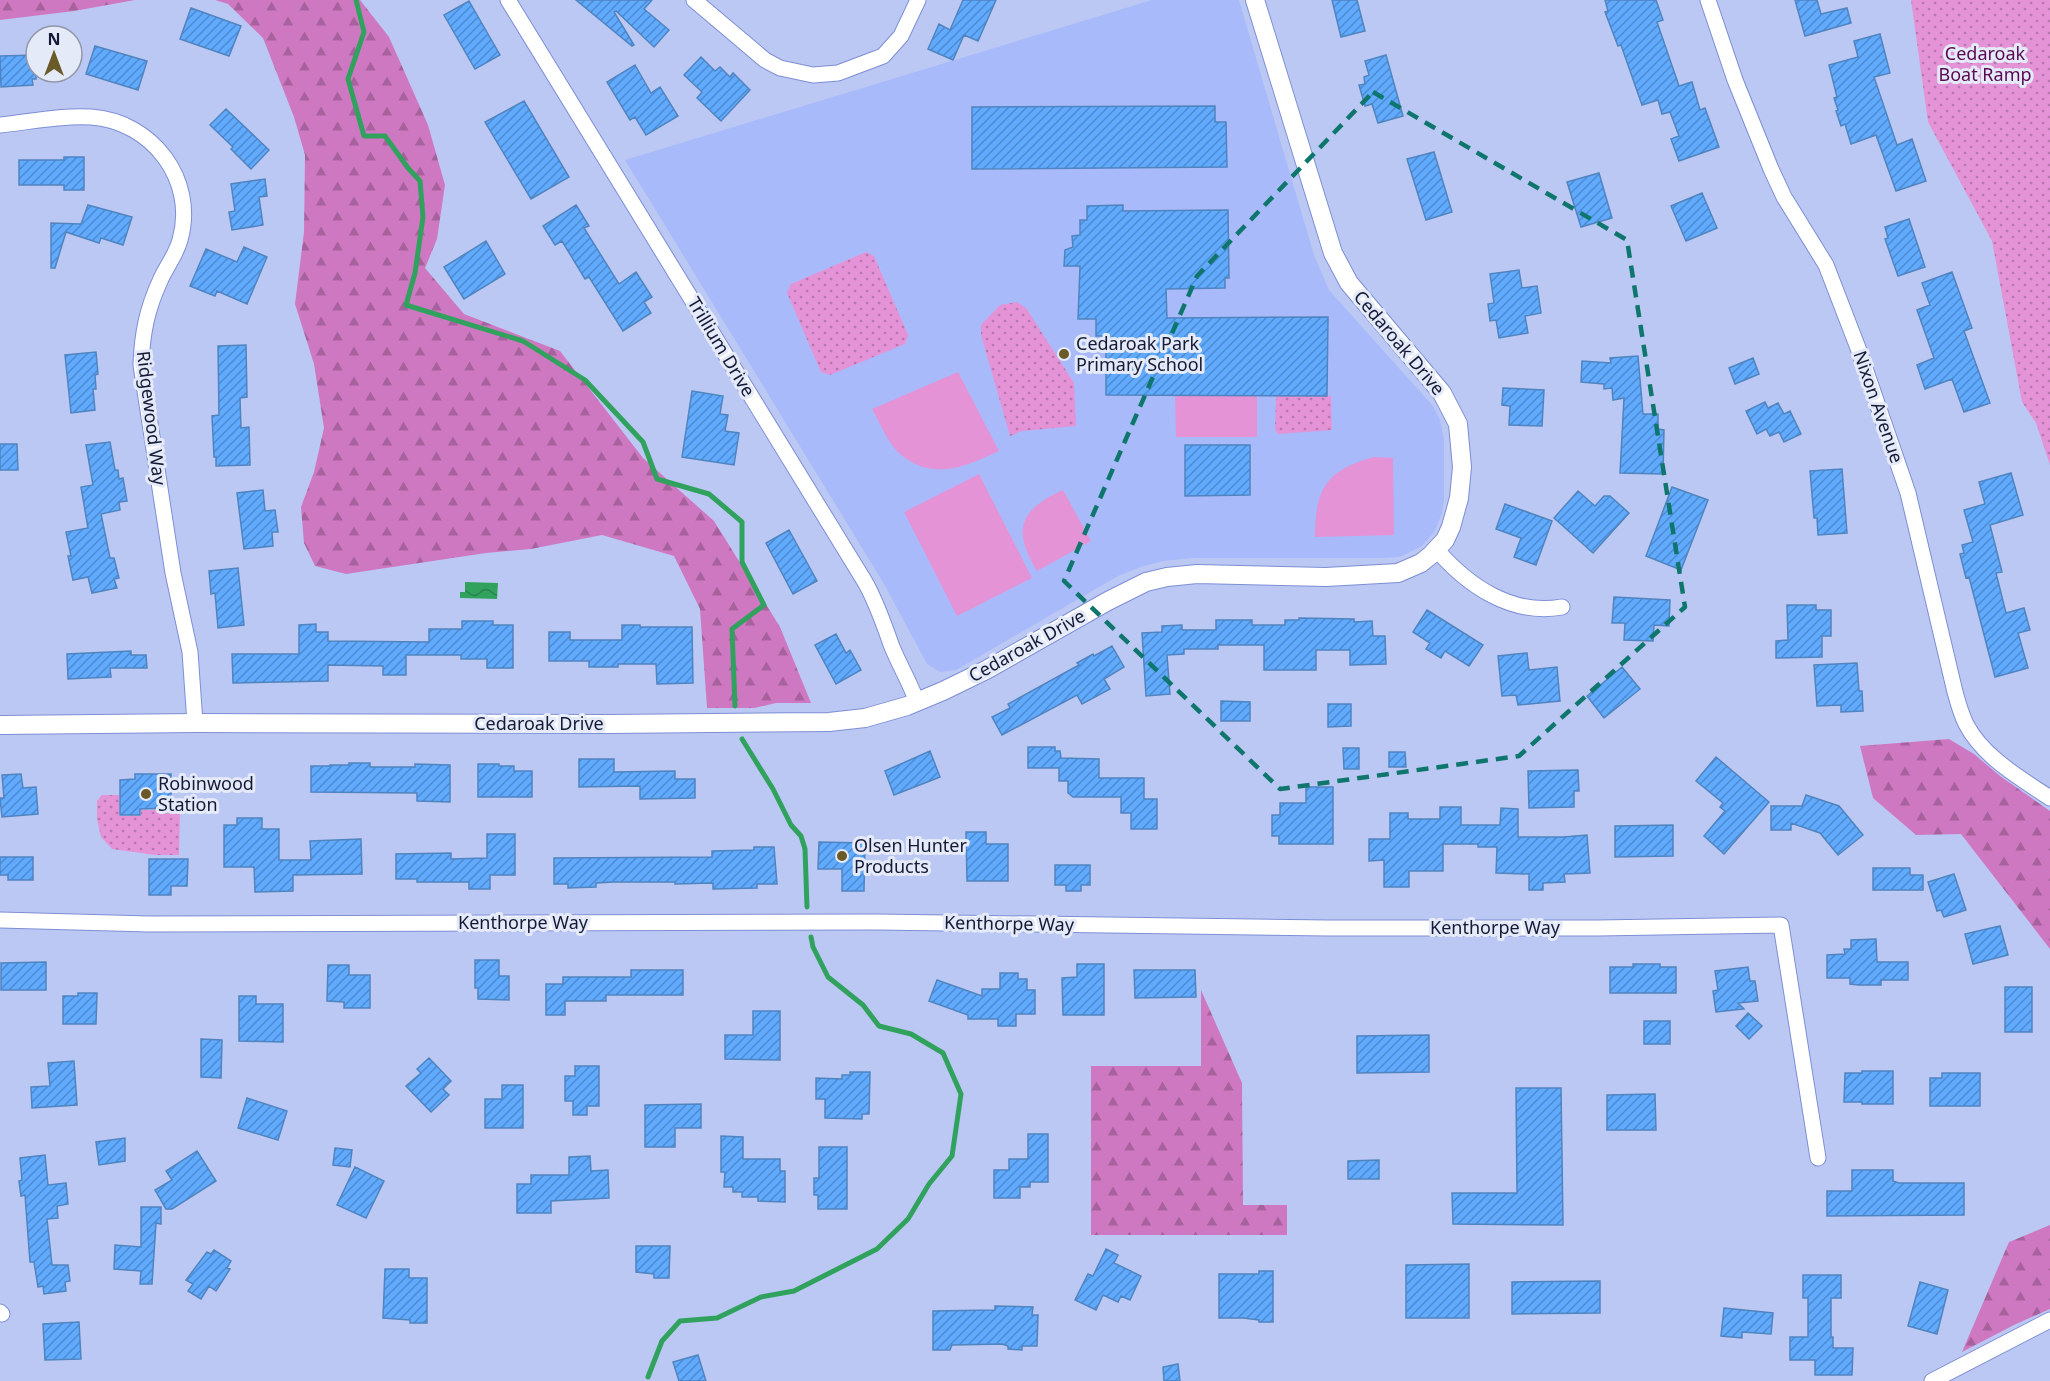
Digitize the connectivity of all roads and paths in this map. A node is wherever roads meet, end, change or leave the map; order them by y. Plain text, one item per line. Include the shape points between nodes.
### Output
1 (508, 0) edge
2 (694, 0) edge
3 (918, 0) edge
4 (1255, 0) edge
5 (1708, 0) edge
6 (0, 125) edge
7 (1437, 550) junction
8 (1562, 607) dead end
9 (917, 702) junction
10 (195, 723) junction
11 (0, 725) edge
12 (2050, 798) edge
13 (0, 920) edge
14 (1818, 1158) dead end
15 (2050, 1320) edge
16 (1932, 1381) edge

1 - 9 street, Trillium Drive via 870,591
2 - 3 street via 765,60 780,68 813,75 838,73 882,56 901,36
4 - 7 street, Cedaroak Drive via 1333,253 1349,283 1442,393 1458,424 1462,467 1459,498 1448,534
5 - 12 street, Nixon Avenue via 1774,176 1826,265 1858,348 1908,493 1955,692 1966,723 1975,738 2006,768
6 - 10 street, Ridgewood Way via 74,117 114,121 136,130 155,145 170,163 182,193 181,239 151,303 142,337 141,365 173,573 190,652
7 - 8 street via 1468,582 1487,594 1527,607
7 - 9 street, Cedaroak Drive via 1423,562 1398,573 1326,577 1197,574 1146,582 986,670
9 - 10 street, Cedaroak Drive via 865,717 818,723
10 - 11 street, Cedaroak Drive
13 - 14 street, Kenthorpe Way via 149,924 876,922 1328,928 1781,925
15 - 16 street

